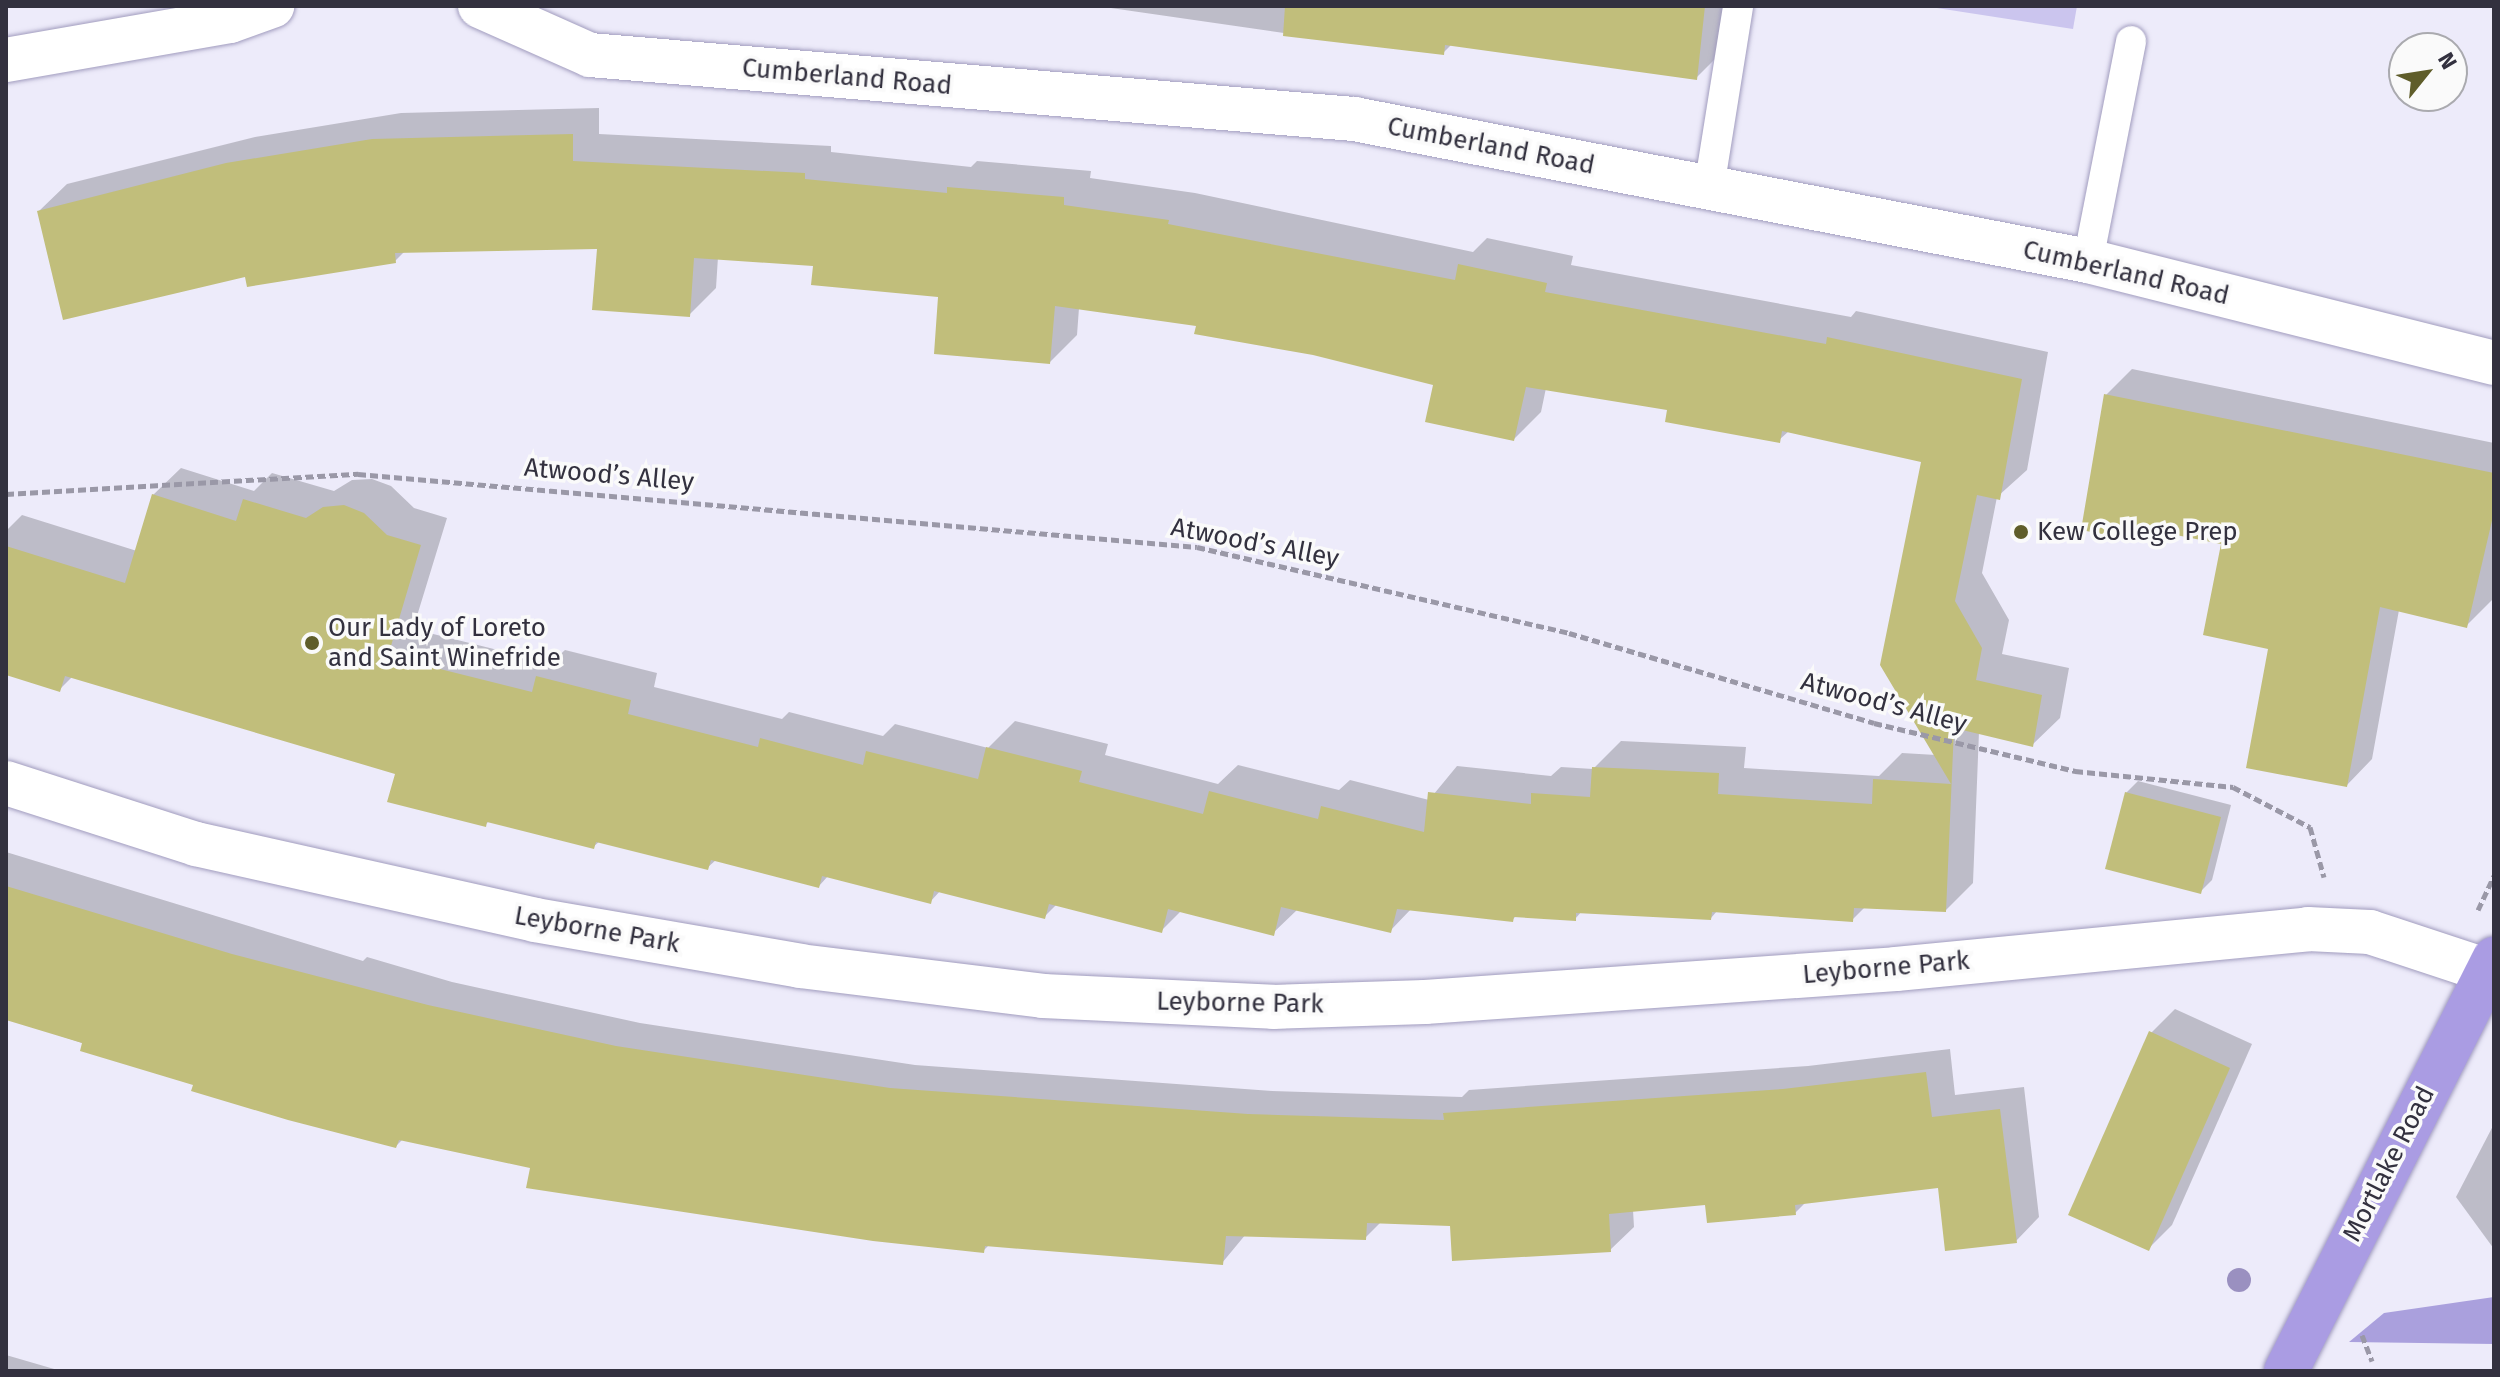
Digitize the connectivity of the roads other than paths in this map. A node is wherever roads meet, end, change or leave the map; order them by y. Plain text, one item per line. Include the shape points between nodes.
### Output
1 (272, 6) edge
2 (480, 6) edge
3 (1738, 6) edge
4 (2131, 41) dead end
5 (6, 60) edge
6 (1709, 188) junction
7 (2088, 261) junction
8 (2494, 363) edge
9 (6, 783) edge
10 (2491, 965) edge
11 (2286, 1371) edge

1 - 5 street via 230,21
2 - 6 street, Cumberland Road via 590,55 1354,119
3 - 6 lane
4 - 7 lane
6 - 7 street, Cumberland Road
7 - 8 street, Cumberland Road
9 - 10 street, Leyborne Park via 196,844 535,920 800,966 1043,996 1273,1007 1425,1002 2337,930 2370,932
10 - 11 highway, Mortlake Road

